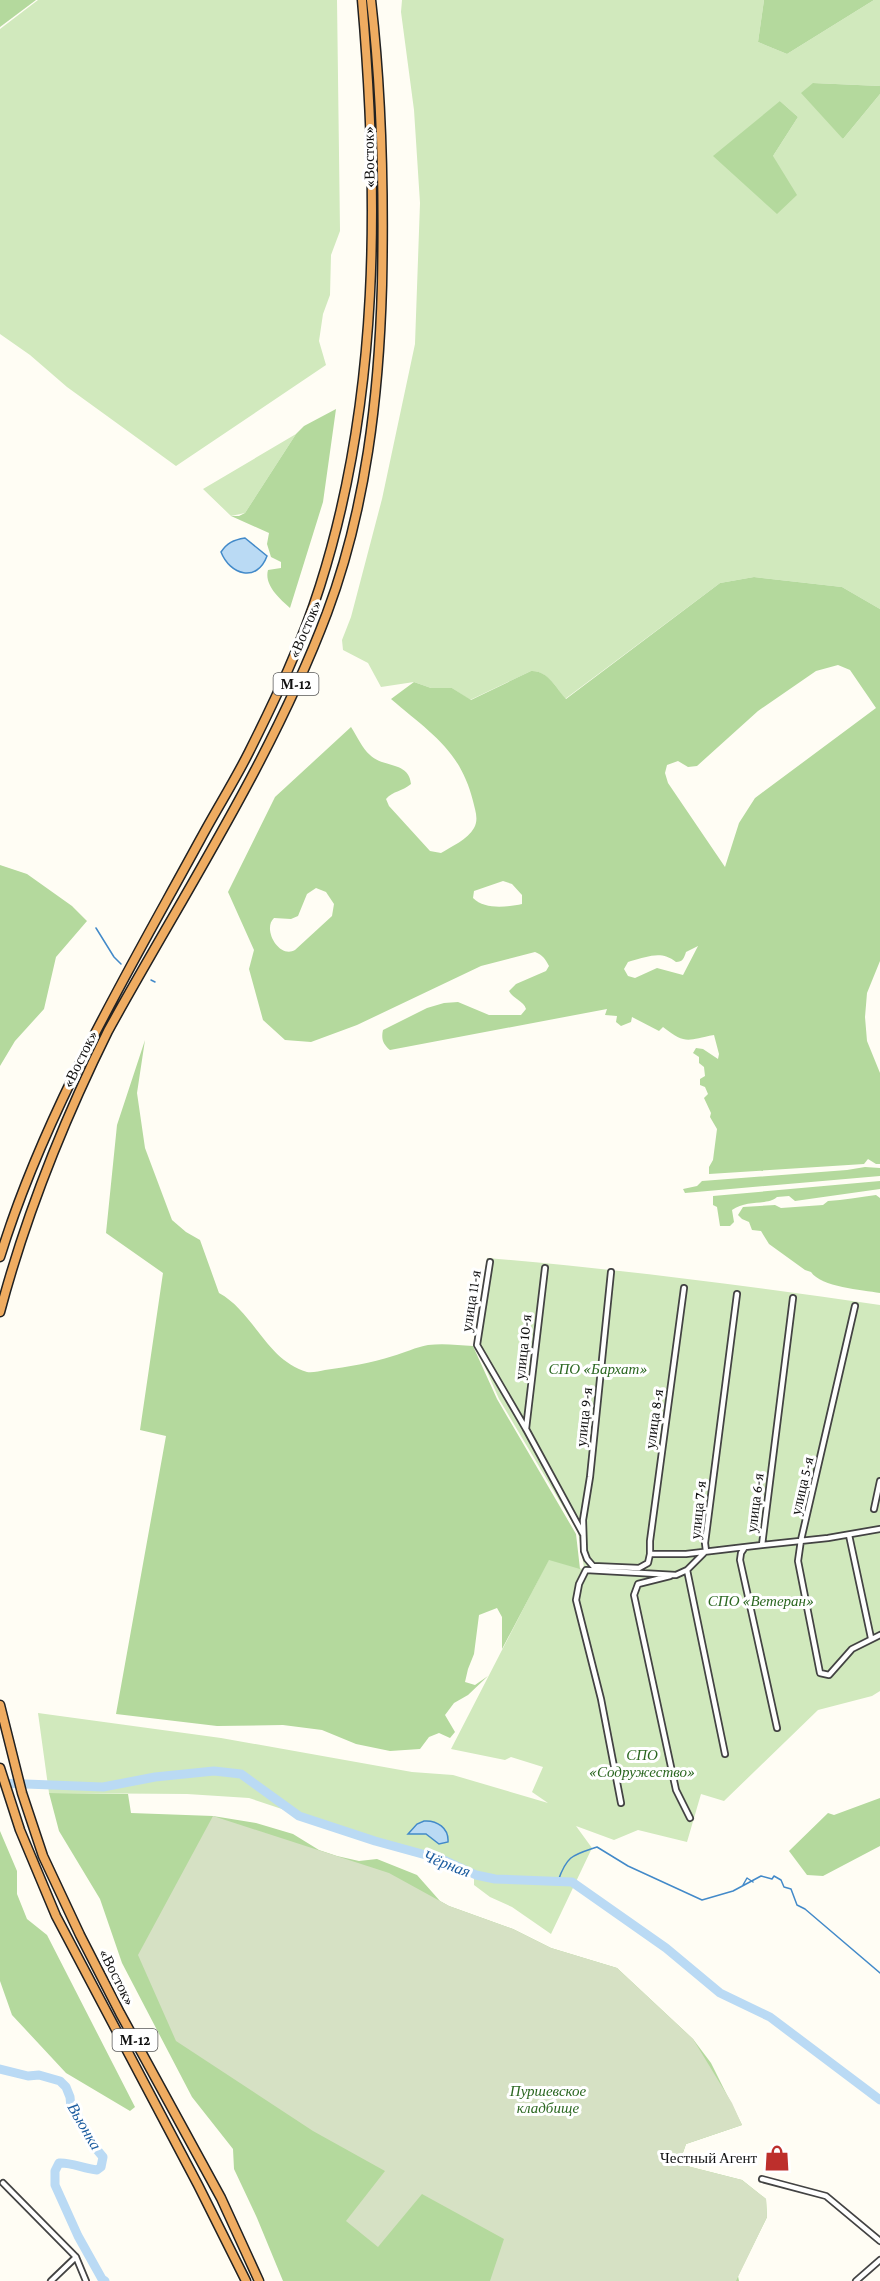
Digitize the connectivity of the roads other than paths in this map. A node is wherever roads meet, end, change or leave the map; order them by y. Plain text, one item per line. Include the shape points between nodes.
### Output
1 (362, 0) edge
2 (371, 0) edge
3 (0, 1257) edge
4 (490, 1262) dead end
5 (545, 1268) dead end
6 (611, 1272) dead end
7 (684, 1288) dead end
8 (737, 1294) dead end
9 (793, 1298) dead end
10 (855, 1306) dead end
11 (0, 1312) edge
12 (526, 1428) junction
13 (880, 1481) edge
14 (873, 1509) dead end
15 (880, 1529) edge
16 (583, 1534) junction
17 (849, 1535) junction
18 (801, 1540) junction
19 (762, 1545) junction
20 (745, 1547) junction
21 (706, 1551) junction
22 (650, 1554) junction
23 (687, 1570) junction
24 (676, 1575) junction
25 (880, 1635) edge
26 (871, 1638) junction
27 (0, 1705) edge
28 (777, 1728) dead end
29 (725, 1754) dead end
30 (0, 1768) edge
31 (621, 1803) dead end
32 (690, 1818) dead end
33 (762, 2179) dead end
34 (3, 2183) dead end
35 (880, 2241) edge
36 (76, 2257) junction
37 (880, 2260) edge
38 (51, 2281) edge
39 (86, 2281) edge
40 (246, 2281) edge
41 (259, 2281) edge
42 (856, 2281) edge

1 - 3 highway, «Восток» / М-12 via 372,175 367,336 358,424 321,585 279,692 248,756 74,1076 32,1167
2 - 11 highway, «Восток» / М-12 via 383,160 381,333 369,443 344,562 327,613 284,711 87,1074 37,1190
4 - 12 street, улица 11-я via 477,1345
5 - 12 street, улица 10-я
6 - 16 street, улица 9-я
7 - 22 street, улица 8-я
8 - 21 street, улица 7-я
9 - 19 street, улица 6-я
10 - 18 street, улица 5-я
12 - 16 street
13 - 14 street
15 - 17 street
16 - 22 street, улица 9-я via 584,1551 596,1566 639,1568 648,1563
17 - 18 street
17 - 26 street
18 - 19 street
18 - 26 street, улица 5-я via 798,1561 820,1673 829,1676 852,1649
19 - 20 street, улица 6-я
20 - 21 street
20 - 28 street, улица 6-я via 741,1568
21 - 22 street
21 - 23 street, улица 7-я
23 - 24 street
23 - 29 street
24 - 31 street via 586,1570 579,1584 576,1600
24 - 32 street via 638,1584 634,1595 676,1790
25 - 26 street
27 - 41 highway, «Восток» / М-12 via 43,1856 80,1935 221,2198
30 - 40 highway, «Восток» / М-12 via 20,1830 56,1916
33 - 35 street via 826,2196
34 - 36 street
36 - 38 street
36 - 39 street
37 - 42 street

